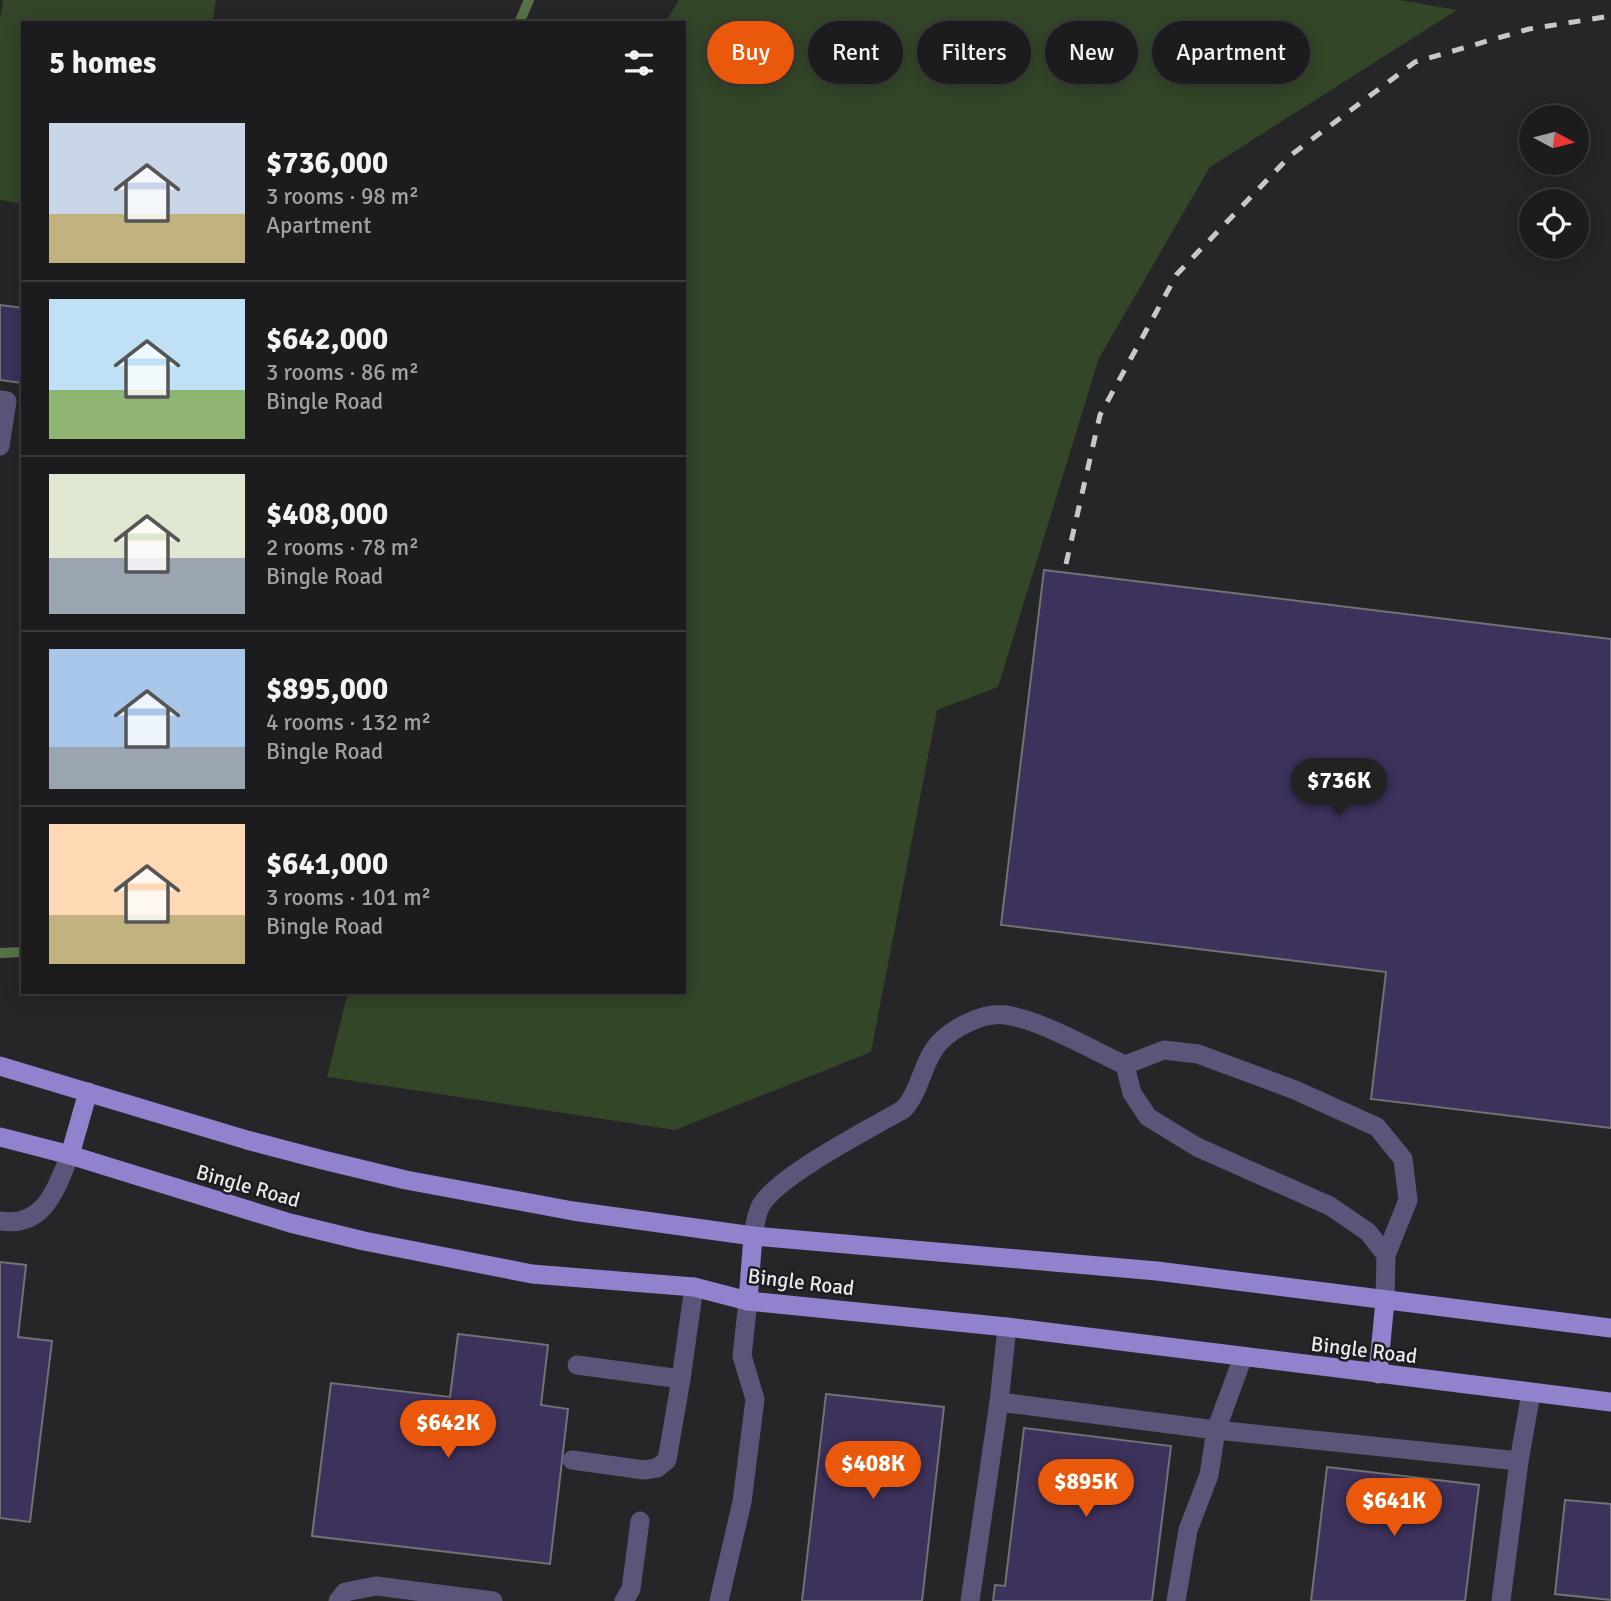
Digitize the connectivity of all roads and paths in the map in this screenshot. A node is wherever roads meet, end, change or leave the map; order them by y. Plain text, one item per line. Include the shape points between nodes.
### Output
1 (0, 400) edge
2 (0, 446) edge
3 (1125, 1065) junction
4 (0, 1066) edge
5 (88, 1092) junction
6 (0, 1137) edge
7 (70, 1155) junction
8 (0, 1222) edge
9 (753, 1236) junction
10 (1386, 1255) junction
11 (694, 1287) junction
12 (748, 1301) junction
13 (1384, 1301) junction
14 (1007, 1327) junction
15 (1611, 1328) edge
16 (1243, 1357) junction
17 (577, 1365) dead end
18 (1378, 1374) junction
19 (681, 1379) junction
20 (1531, 1393) junction
21 (999, 1402) junction
22 (1611, 1402) edge
23 (1216, 1430) junction
24 (572, 1460) dead end
25 (1519, 1461) junction
26 (640, 1521) dead end
27 (338, 1601) edge
28 (494, 1601) edge
29 (624, 1601) edge
30 (719, 1601) edge
31 (970, 1601) edge
32 (1176, 1601) edge
33 (1501, 1601) edge

1 - 2 lane via 7,401
3 - 9 lane via 1028,1021 1004,1015 984,1017 956,1029 931,1053 904,1109 769,1194 758,1211
3 - 10 lane via 1132,1093 1148,1116 1197,1147 1330,1206 1368,1232
3 - 10 lane via 1164,1050 1198,1054 1377,1127 1403,1159 1408,1200
4 - 5 main road, Bingle Road
5 - 7 main road
5 - 9 main road, Bingle Road via 247,1140 406,1180 573,1211
6 - 7 main road, Bingle Road
7 - 8 lane via 42,1210 30,1218
7 - 11 main road, Bingle Road via 216,1202 364,1241 532,1274
9 - 12 main road
9 - 13 main road, Bingle Road via 1157,1271
10 - 13 lane
11 - 12 main road, Bingle Road
11 - 19 lane
12 - 14 main road, Bingle Road
12 - 30 lane via 742,1356 755,1399 742,1502
13 - 15 main road, Bingle Road
13 - 18 main road
14 - 16 main road, Bingle Road
14 - 21 lane
16 - 18 main road, Bingle Road
16 - 23 lane
17 - 19 lane
18 - 20 main road, Bingle Road
19 - 24 lane via 667,1460 657,1468
20 - 22 main road, Bingle Road
20 - 25 lane
21 - 23 lane
21 - 31 lane
23 - 25 lane
23 - 32 lane via 1209,1475 1188,1530
25 - 33 lane
26 - 29 lane via 631,1589
27 - 28 lane via 345,1592 376,1586

